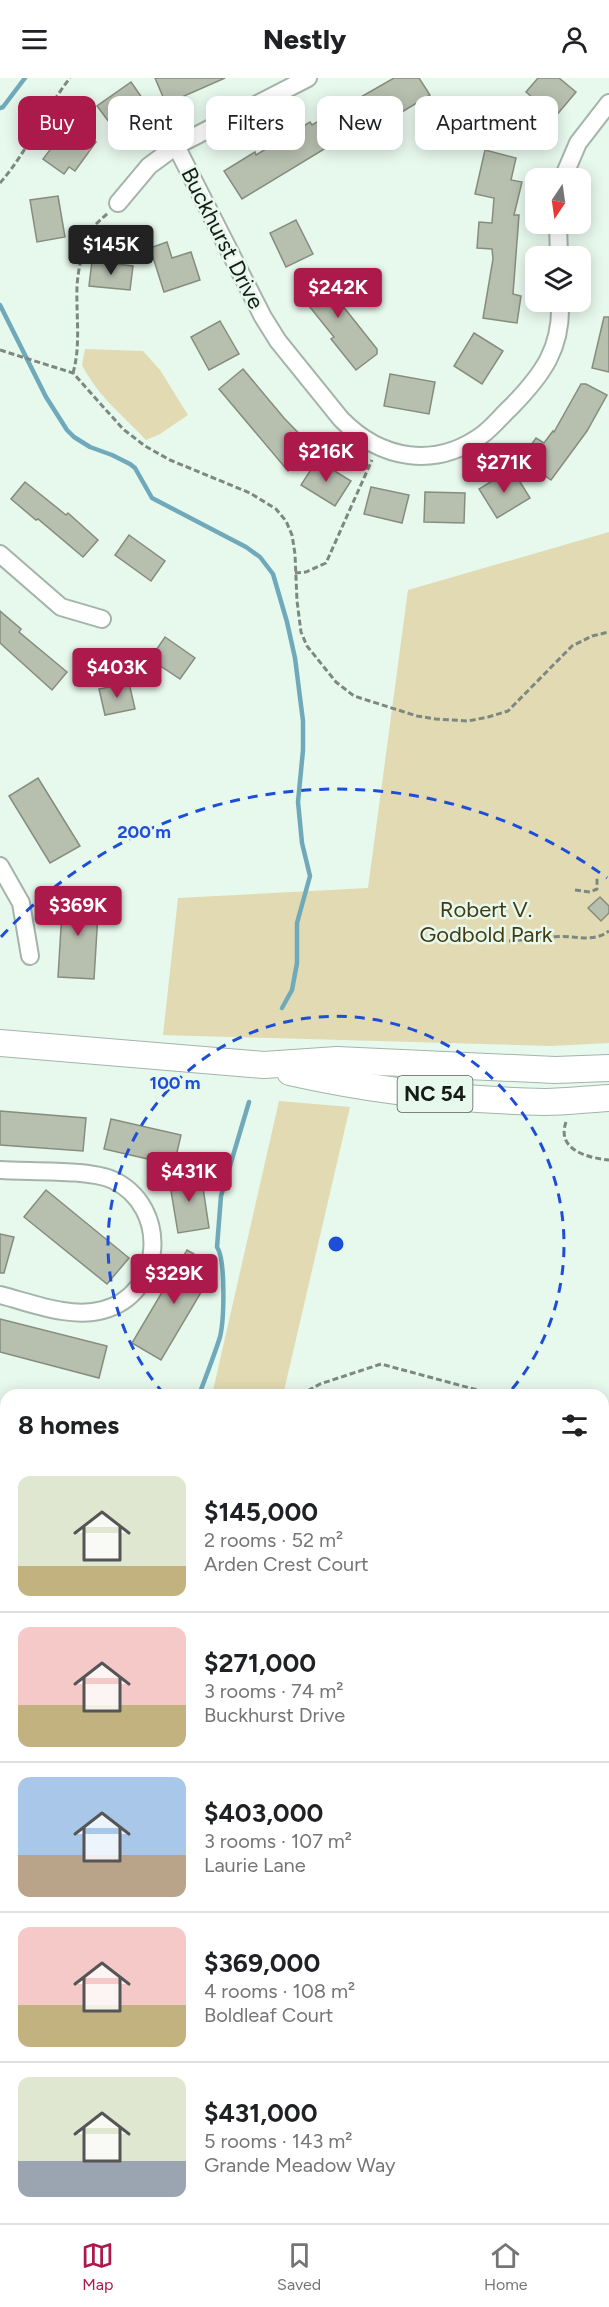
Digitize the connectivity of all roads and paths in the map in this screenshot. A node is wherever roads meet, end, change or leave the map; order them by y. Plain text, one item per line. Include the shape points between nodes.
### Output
1 (70, 78) edge
2 (308, 78) edge
3 (609, 103) edge
4 (194, 137) edge
5 (171, 150) edge
6 (178, 150) edge
7 (567, 168) edge
8 (0, 183) edge
9 (118, 203) dead end
10 (92, 228) dead end
11 (560, 312) edge
12 (0, 350) edge
13 (73, 373) junction
14 (372, 459) dead end
15 (0, 554) edge
16 (296, 573) junction
17 (102, 619) dead end
18 (609, 632) edge
19 (0, 866) edge
20 (597, 877) dead end
21 (6, 885) edge
22 (575, 890) dead end
23 (609, 931) edge
24 (509, 941) dead end
25 (30, 956) dead end
26 (0, 1043) edge
27 (264, 1065) junction
28 (609, 1068) edge
29 (609, 1098) edge
30 (568, 1118) dead end
31 (609, 1160) edge
32 (0, 1170) edge
33 (0, 1295) edge
34 (311, 1389) edge
35 (474, 1389) edge

1 - 8 path
2 - 4 street
3 - 7 street via 578,143
5 - 9 street via 149,166
6 - 11 street, Buckhurst Drive via 278,341 341,420 377,447 424,456 450,450 484,434 520,398 551,358 560,328
10 - 13 path via 79,273
12 - 13 path
13 - 16 path via 123,429 145,446 250,493 276,509 292,535
14 - 16 path via 326,563
15 - 17 street via 60,607
16 - 18 path via 301,632 317,661 354,696 417,716 468,721 508,711 572,646
19 - 21 street
20 - 22 path via 597,889
21 - 25 street via 21,903
23 - 24 path via 594,938 554,936
26 - 27 main road, NC 54
27 - 28 main road, NC 54 via 337,1060 555,1070
27 - 29 main road, NC 54 via 334,1082 460,1097 546,1102
30 - 31 path via 563,1130 570,1146 589,1158
32 - 33 street via 89,1174 111,1180 139,1202 152,1224 153,1250 140,1284 130,1296 105,1310 78,1313
34 - 35 path via 381,1364

